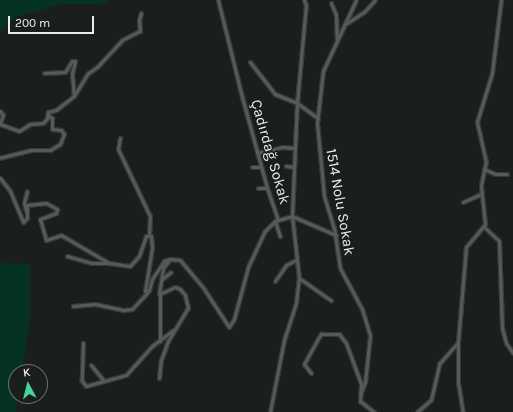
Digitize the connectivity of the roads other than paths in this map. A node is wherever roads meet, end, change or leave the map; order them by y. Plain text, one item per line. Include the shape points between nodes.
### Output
1 (218, 0) edge
2 (304, 0) edge
3 (356, 0) edge
4 (375, 0) edge
5 (501, 0) edge
6 (331, 3) dead end
7 (141, 13) dead end
8 (347, 23) junction
9 (336, 41) junction
10 (250, 62) dead end
11 (44, 73) dead end
12 (74, 96) junction
13 (297, 103) junction
14 (0, 111) edge
15 (47, 117) junction
16 (318, 118) junction
17 (0, 124) edge
18 (120, 138) dead end
19 (294, 148) junction
20 (257, 153) junction
21 (0, 158) edge
22 (286, 166) dead end
23 (252, 167) dead end
24 (261, 167) junction
25 (294, 168) junction
26 (484, 169) junction
27 (507, 174) dead end
28 (0, 178) edge
29 (258, 188) dead end
30 (267, 188) junction
31 (27, 191) dead end
32 (481, 194) junction
33 (463, 202) dead end
34 (26, 211) junction
35 (292, 216) junction
36 (277, 220) junction
37 (483, 226) junction
38 (149, 235) junction
39 (336, 235) junction
40 (280, 236) dead end
41 (67, 256) dead end
42 (170, 258) junction
43 (296, 260) junction
44 (109, 263) junction
45 (171, 272) dead end
46 (299, 278) junction
47 (162, 279) junction
48 (275, 281) dead end
49 (148, 292) junction
50 (160, 294) junction
51 (331, 300) dead end
52 (73, 306) dead end
53 (176, 327) junction
54 (160, 341) junction
55 (458, 342) junction
56 (84, 343) dead end
57 (513, 353) edge
58 (91, 366) dead end
59 (311, 373) dead end
60 (159, 378) dead end
61 (102, 380) junction
62 (360, 395) junction
63 (423, 408) junction
64 (270, 412) edge
65 (374, 412) edge
66 (417, 412) edge
67 (421, 412) edge
68 (463, 412) edge

1 - 20 street, Çadırdağ Sokak
2 - 13 street
3 - 8 street, 1514 Nolu Sokak
4 - 8 street via 364,12
5 - 26 street via 492,73 477,122 486,162
6 - 9 street via 336,15
7 - 12 street via 140,31 122,40 90,71
8 - 9 street, 1514 Nolu Sokak
9 - 16 street, 1514 Nolu Sokak via 323,71
10 - 13 street via 272,91
11 - 12 street via 65,72 72,61 75,61 72,74
12 - 15 street via 56,110 48,112
13 - 16 street
13 - 19 street
14 - 17 street via 3,115
15 - 17 street via 43,123 30,124 19,131
15 - 21 street via 52,118 52,129 61,130 64,134 57,147
16 - 39 street, 1514 Nolu Sokak via 324,196
18 - 38 street via 118,148 150,216
19 - 20 street via 282,147
19 - 25 street
20 - 24 street, Çadırdağ Sokak
22 - 25 street
23 - 24 street
24 - 30 street, Çadırdağ Sokak
25 - 35 street
26 - 27 street via 495,174
26 - 32 street
28 - 34 street via 10,191 23,222 27,218
29 - 30 street
30 - 36 street, Çadırdağ Sokak
31 - 34 street via 24,203
32 - 33 street
32 - 37 street
34 - 44 street via 27,205 52,204 57,209 56,213 40,219 46,240 61,235
35 - 36 street
35 - 39 street
35 - 43 street
36 - 40 street
36 - 42 street, Çadırdağ Sokak via 264,232 254,254 234,319 229,327 188,268 180,260
37 - 55 street via 466,247
37 - 57 street via 499,241 502,328 506,344
38 - 44 street via 146,236 134,264 130,266
38 - 49 street via 153,241 145,288
39 - 62 street, 1514 Nolu Sokak via 340,268 362,309 369,332 370,352 365,387
41 - 44 street via 91,263
42 - 47 street via 164,268
42 - 49 street via 158,267
43 - 46 street
43 - 48 street via 286,265
45 - 47 street
46 - 51 street
46 - 64 street via 296,302 284,340
47 - 50 street
49 - 52 street via 138,304 128,309 95,304
50 - 53 street via 175,287 185,295 188,308
50 - 54 street
53 - 54 street
53 - 60 street via 161,360
54 - 61 street via 126,375
55 - 63 street via 439,364 431,400
55 - 68 street via 458,386
56 - 61 street via 83,385
58 - 61 street
59 - 62 street via 304,364 321,334 338,334 346,343 360,380
62 - 65 street via 360,401
63 - 66 street
63 - 67 street

